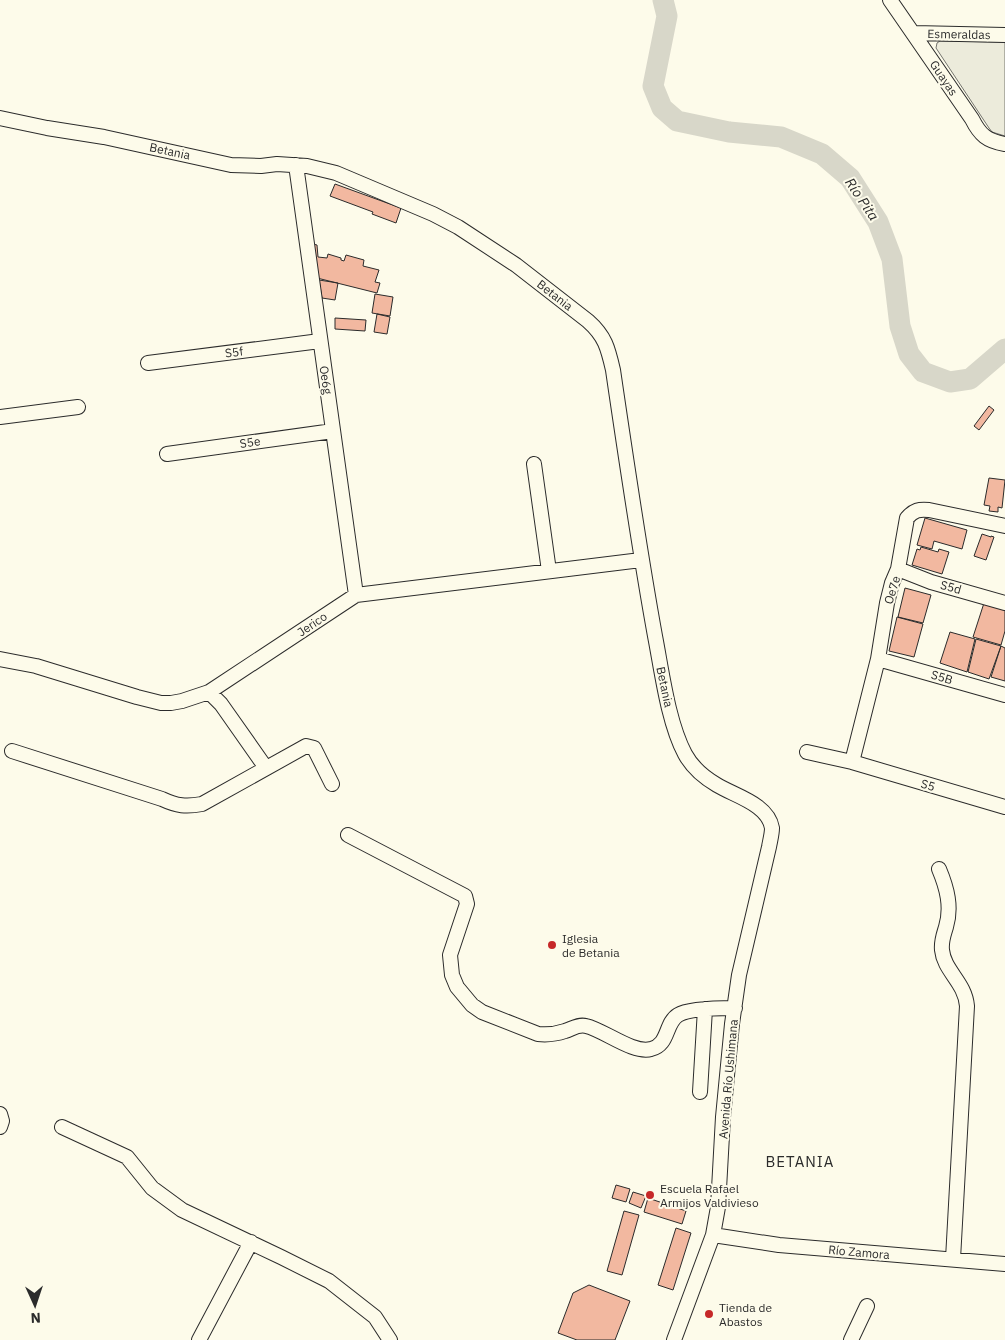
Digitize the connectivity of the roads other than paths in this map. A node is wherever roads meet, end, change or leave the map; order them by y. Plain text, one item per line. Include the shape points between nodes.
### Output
1 (890, 0) edge
2 (914, 34) junction
3 (1005, 35) edge
4 (0, 118) edge
5 (1005, 144) edge
6 (296, 165) junction
7 (320, 341) junction
8 (148, 363) dead end
9 (78, 408) dead end
10 (0, 417) edge
11 (333, 431) junction
12 (167, 454) dead end
13 (534, 464) dead end
14 (1005, 526) edge
15 (641, 560) junction
16 (898, 569) junction
17 (549, 571) junction
18 (356, 594) junction
19 (1005, 603) edge
20 (0, 659) edge
21 (878, 659) junction
22 (210, 692) junction
23 (1005, 696) edge
24 (12, 751) dead end
25 (807, 752) dead end
26 (852, 762) junction
27 (266, 768) junction
28 (332, 784) dead end
29 (1005, 807) edge
30 (766, 815) joint
31 (348, 835) dead end
32 (939, 870) dead end
33 (734, 1008) junction
34 (704, 1009) junction
35 (700, 1092) dead end
36 (0, 1114) edge
37 (0, 1127) edge
38 (62, 1127) dead end
39 (713, 1235) junction
40 (251, 1242) junction
41 (953, 1260) junction
42 (1005, 1264) edge
43 (867, 1306) dead end
44 (857, 1339) edge
45 (199, 1340) edge
46 (390, 1340) edge
47 (674, 1340) edge

1 - 2 street, Guayas
2 - 3 street, Esmeraldas
2 - 5 street, Guayas via 977,129 984,137
4 - 6 street, Betania via 231,164
6 - 7 street, Oe6g
6 - 15 street, Betania via 336,173 458,227 516,265 598,330 608,348 613,370
7 - 8 street, S5f
7 - 11 street, Oe6g
9 - 10 street
11 - 12 street, S5e
11 - 18 street, Oe6g
13 - 17 street
14 - 16 street, Oe7e via 919,509 907,518
15 - 17 street, Jerico
15 - 30 street, Betania via 666,694 685,753 707,778 744,797
16 - 19 street, S5d via 930,582
16 - 21 street, Oe7e via 887,603
17 - 18 street, Jerico
18 - 22 street, Jerico
20 - 22 street, Jerico via 36,666 161,703
21 - 23 street, S5B
21 - 26 street, Oe7e
22 - 27 street
24 - 27 street via 175,805 189,806 202,804
25 - 26 street, S5
26 - 29 street, S5
27 - 28 street via 306,746 314,748
30 - 33 street, Avenida Río Ushimana via 772,834
31 - 34 street via 465,896 467,904 450,955 452,975 461,993 482,1012 545,1035 585,1026 646,1050 662,1042 677,1015
32 - 41 street via 947,891 949,909 942,950 945,961 964,990 967,1006
33 - 34 street
33 - 39 street, Avenida Río Ushimana
34 - 35 street
36 - 37 street
38 - 40 street via 127,1157 152,1188 182,1210
39 - 41 street, Río Zamora via 779,1245
39 - 47 street, Avenida Río Ushimana
40 - 45 street
40 - 46 street via 329,1281 375,1317
41 - 42 street, Río Zamora
43 - 44 street

